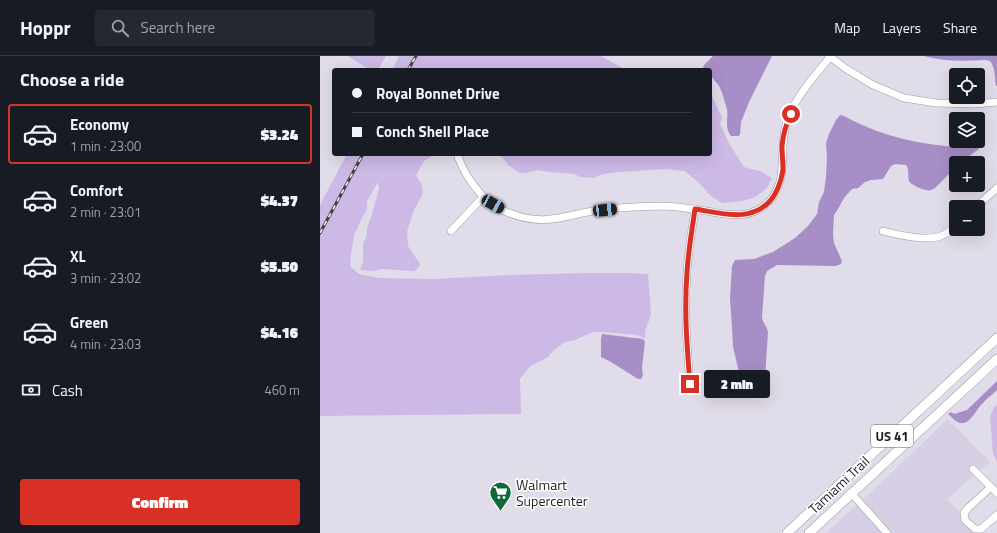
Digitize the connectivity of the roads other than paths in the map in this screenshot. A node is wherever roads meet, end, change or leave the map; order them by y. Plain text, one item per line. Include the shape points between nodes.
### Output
1 (830, 56) edge
2 (997, 102) edge
3 (458, 158) dead end
4 (997, 188) edge
5 (483, 197) junction
6 (984, 200) edge
7 (695, 209) junction
8 (452, 231) dead end
9 (883, 231) dead end
10 (949, 231) edge
11 (997, 338) edge
12 (997, 359) edge
13 (970, 363) junction
14 (690, 384) dead end
15 (962, 391) junction
16 (858, 468) junction
17 (973, 469) dead end
18 (991, 487) junction
19 (997, 493) edge
20 (852, 494) junction
21 (997, 515) edge
22 (787, 533) edge
23 (810, 533) edge
24 (887, 533) edge

1 - 2 street via 873,85 904,98 936,103
1 - 7 street via 802,90 789,117 782,146 781,183 765,206 740,215
3 - 5 street via 470,182
4 - 6 street
5 - 7 street via 509,213 533,220 558,219 592,211 630,207 664,206
5 - 8 street
7 - 14 street via 687,272 686,304
9 - 10 street via 904,236 934,238
11 - 13 main road, Tamiami Trail / US 41
12 - 15 main road, Tamiami Trail / US 41
13 - 15 main road via 971,377
13 - 16 main road, Tamiami Trail / US 41
15 - 20 main road, Tamiami Trail / US 41
16 - 20 main road via 849,484
16 - 22 main road, Tamiami Trail / US 41
17 - 18 street
18 - 19 street
18 - 21 street via 964,513 965,520 975,530 981,529
20 - 23 main road, Tamiami Trail / US 41
20 - 24 street

